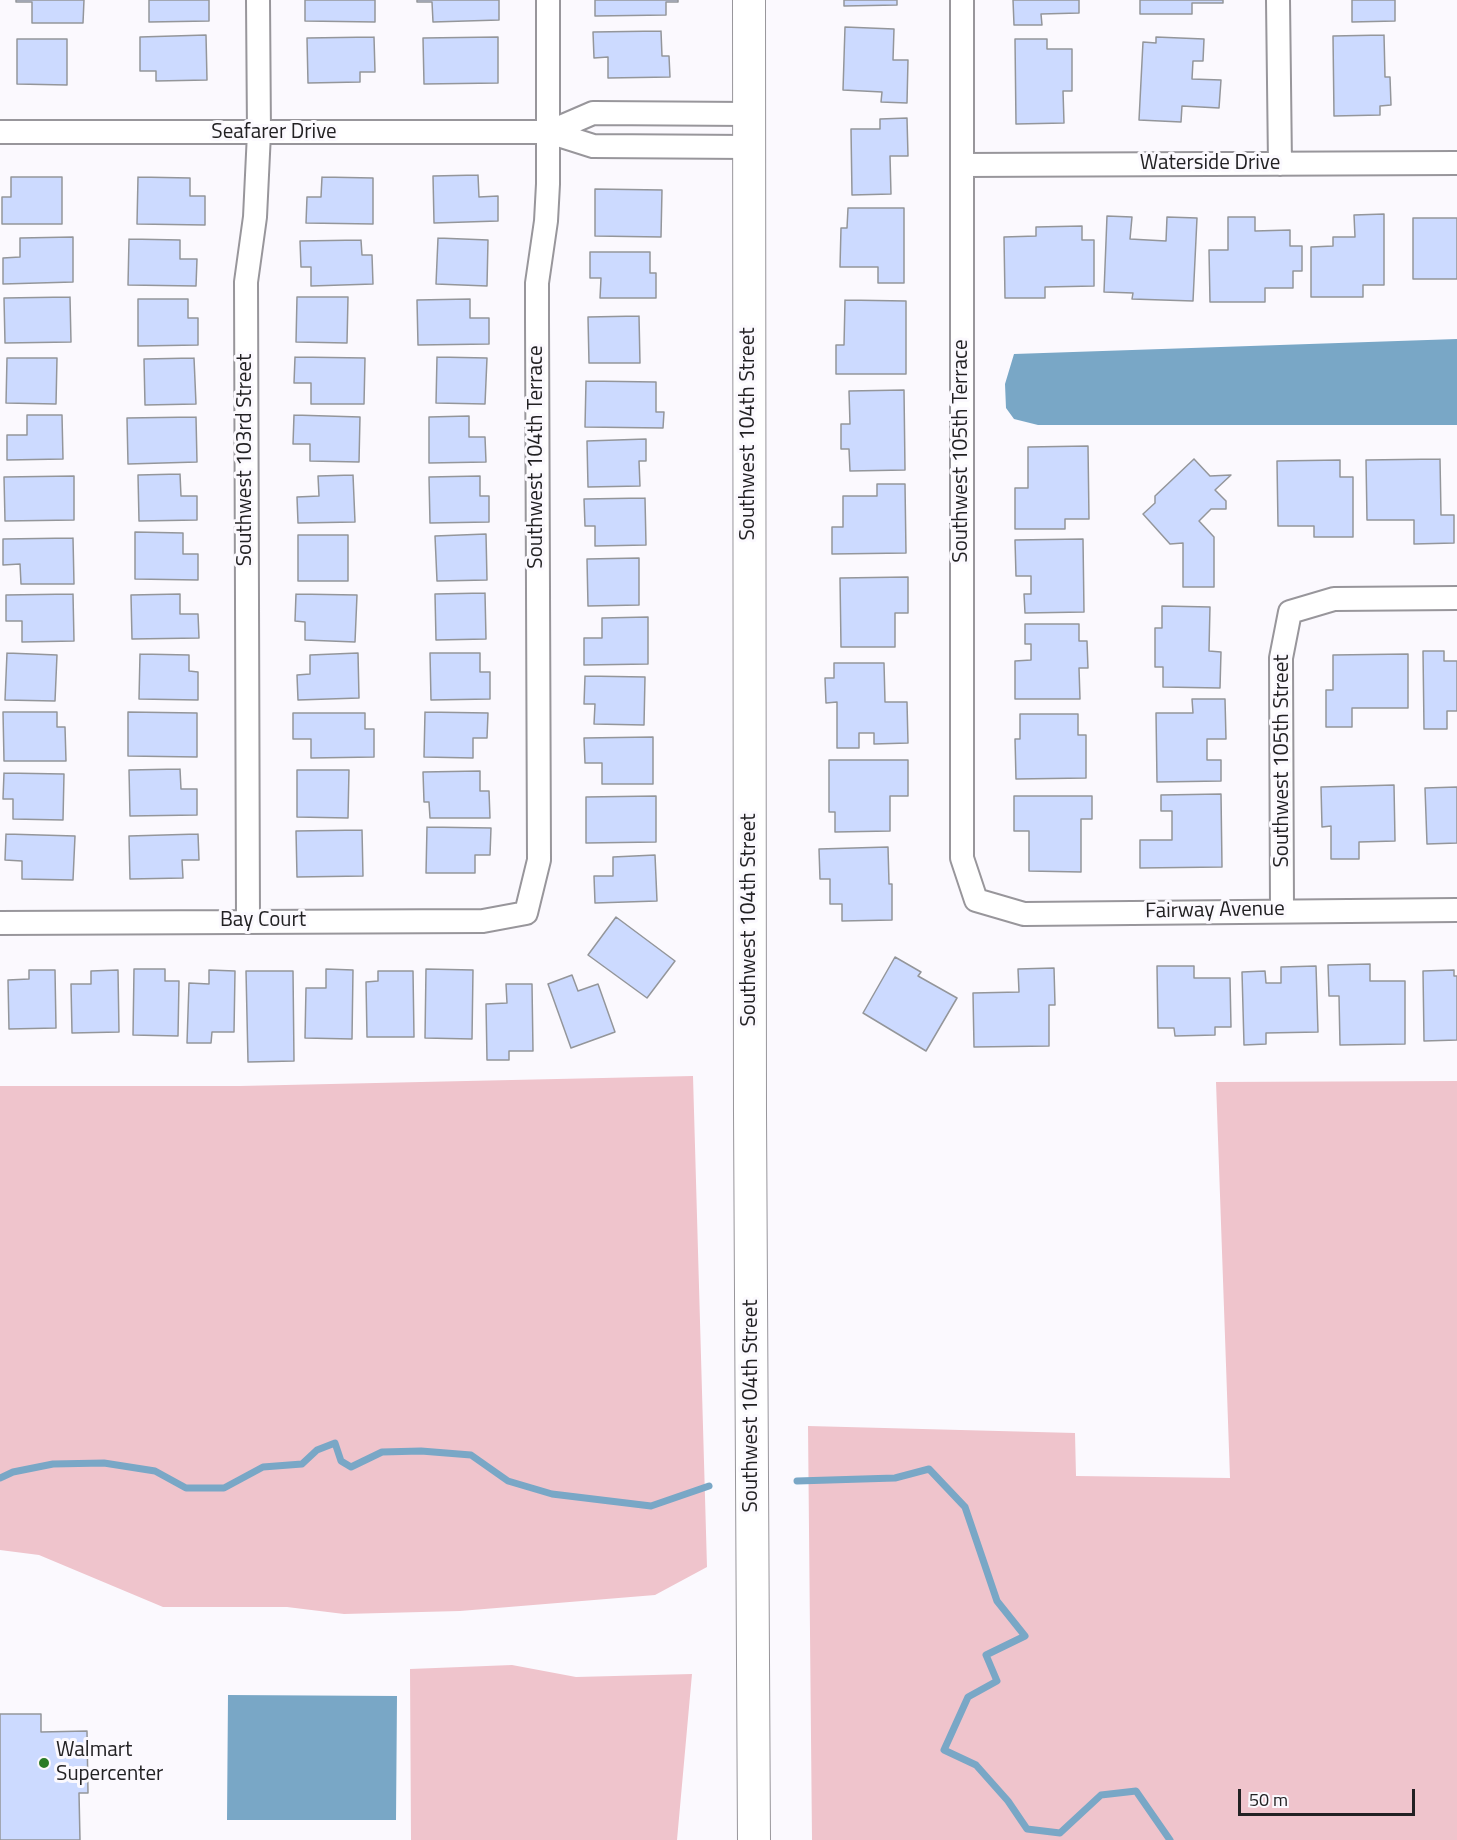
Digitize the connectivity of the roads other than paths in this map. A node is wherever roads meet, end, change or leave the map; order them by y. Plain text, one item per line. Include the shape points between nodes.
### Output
1 (258, 0) edge
2 (548, 0) edge
3 (749, 0) edge
4 (962, 0) edge
5 (1278, 0) edge
6 (749, 114) junction
7 (0, 132) edge
8 (549, 132) junction
9 (259, 133) junction
10 (748, 147) junction
11 (1457, 163) edge
12 (1280, 164) junction
13 (962, 165) junction
14 (1457, 598) edge
15 (976, 900) joint
16 (1457, 910) edge
17 (1282, 911) junction
18 (526, 913) joint
19 (248, 921) junction
20 (0, 923) edge
21 (754, 1840) edge

1 - 9 street, Southwest 103rd Street
2 - 8 street, Southwest 104th Terrace
3 - 6 main road, Southwest 104th Street
4 - 13 street, Southwest 105th Terrace
5 - 12 street
6 - 8 street, Seafarer Drive via 593,113
6 - 10 main road, Southwest 104th Street
7 - 9 street, Seafarer Drive
8 - 9 street, Seafarer Drive
8 - 10 street, Seafarer Drive via 593,146
8 - 18 street, Southwest 104th Terrace via 546,221 537,301 539,860
9 - 19 street, Southwest 103rd Street via 255,217 246,282
10 - 21 main road, Southwest 104th Street
11 - 12 street, Waterside Drive
12 - 13 street, Waterside Drive
13 - 15 street, Southwest 105th Terrace via 962,858
14 - 17 street, Southwest 105th Street via 1334,599 1290,612 1281,658
15 - 17 street, Fairway Avenue via 1024,914
16 - 17 street, Fairway Avenue
18 - 19 street, Bay Court via 483,921
19 - 20 street, Bay Court

